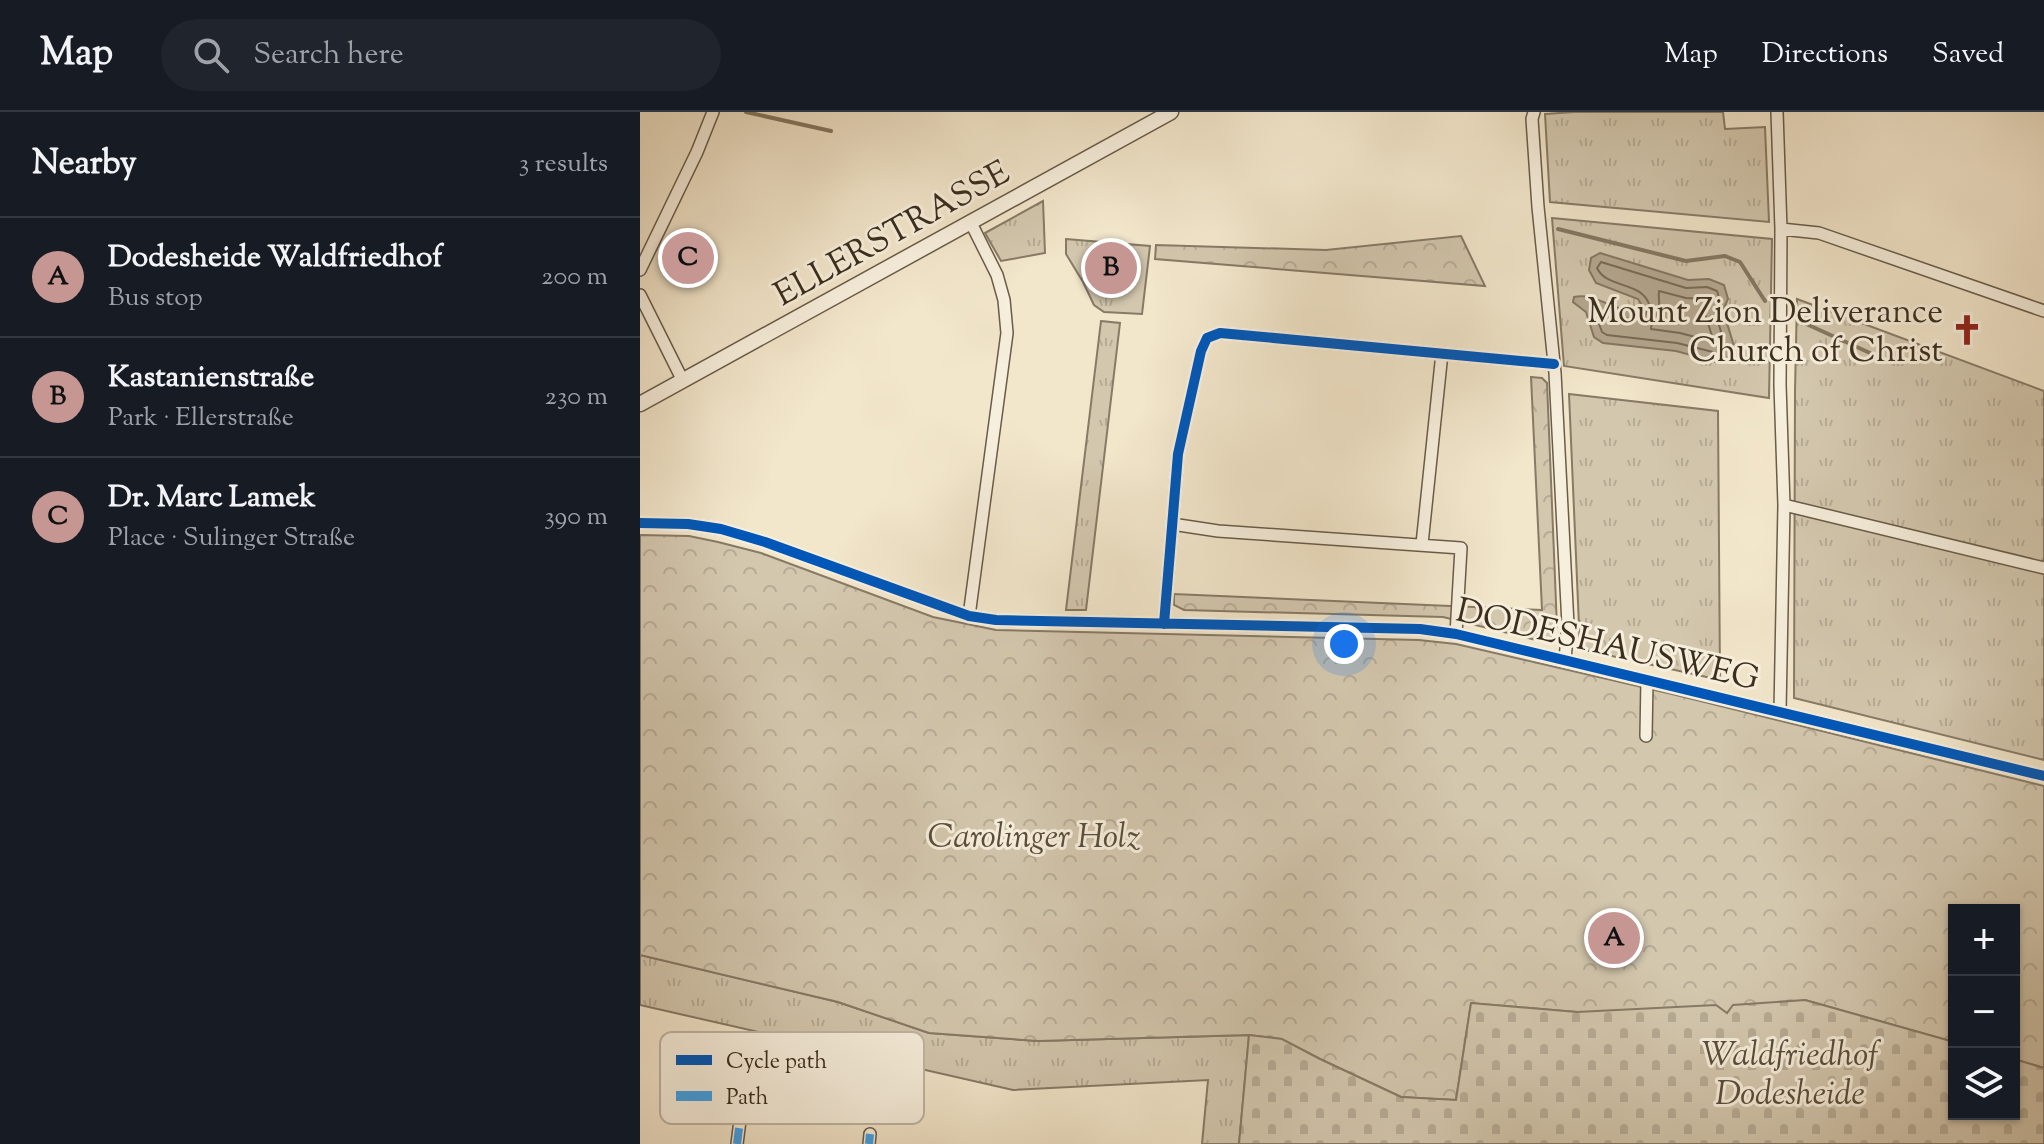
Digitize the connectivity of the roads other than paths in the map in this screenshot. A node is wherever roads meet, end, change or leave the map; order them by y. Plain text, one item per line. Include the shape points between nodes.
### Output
1 (713, 112) edge
2 (1171, 112) edge
3 (1534, 112) edge
4 (1777, 112) edge
5 (971, 223) junction
6 (1781, 229) junction
7 (640, 270) edge
8 (640, 295) edge
9 (2044, 311) edge
10 (1442, 353) junction
11 (1554, 364) junction
12 (683, 381) junction
13 (640, 404) edge
14 (1784, 505) junction
15 (640, 523) edge
16 (1172, 524) junction
17 (1422, 544) junction
18 (2044, 568) edge
19 (969, 616) junction
20 (1164, 624) junction
21 (1456, 634) junction
22 (1565, 660) junction
23 (1647, 680) junction
24 (1780, 711) junction
25 (1646, 736) dead end
26 (2044, 776) edge
27 (740, 1124) edge
28 (737, 1144) edge

1 - 7 street
2 - 5 street, ELLERSTRASSE
3 - 11 street
4 - 6 street
5 - 12 street, ELLERSTRASSE
5 - 19 street via 997,275 1007,333
6 - 9 street via 1819,233
6 - 14 street
8 - 12 street
10 - 11 street
10 - 16 street via 1220,333 1207,338 1178,454
10 - 17 street
11 - 22 street via 1568,625
12 - 13 street, ELLERSTRASSE
14 - 18 street
14 - 24 street
15 - 19 street, DODESHAUSWEG via 721,529
16 - 17 street
16 - 20 street
17 - 21 street via 1461,548
19 - 20 street, DODESHAUSWEG
20 - 21 street, DODESHAUSWEG
21 - 22 street, DODESHAUSWEG
22 - 23 street, DODESHAUSWEG
23 - 24 street, DODESHAUSWEG
23 - 25 street, DODESHAUSWEG
24 - 26 street, DODESHAUSWEG
27 - 28 street

